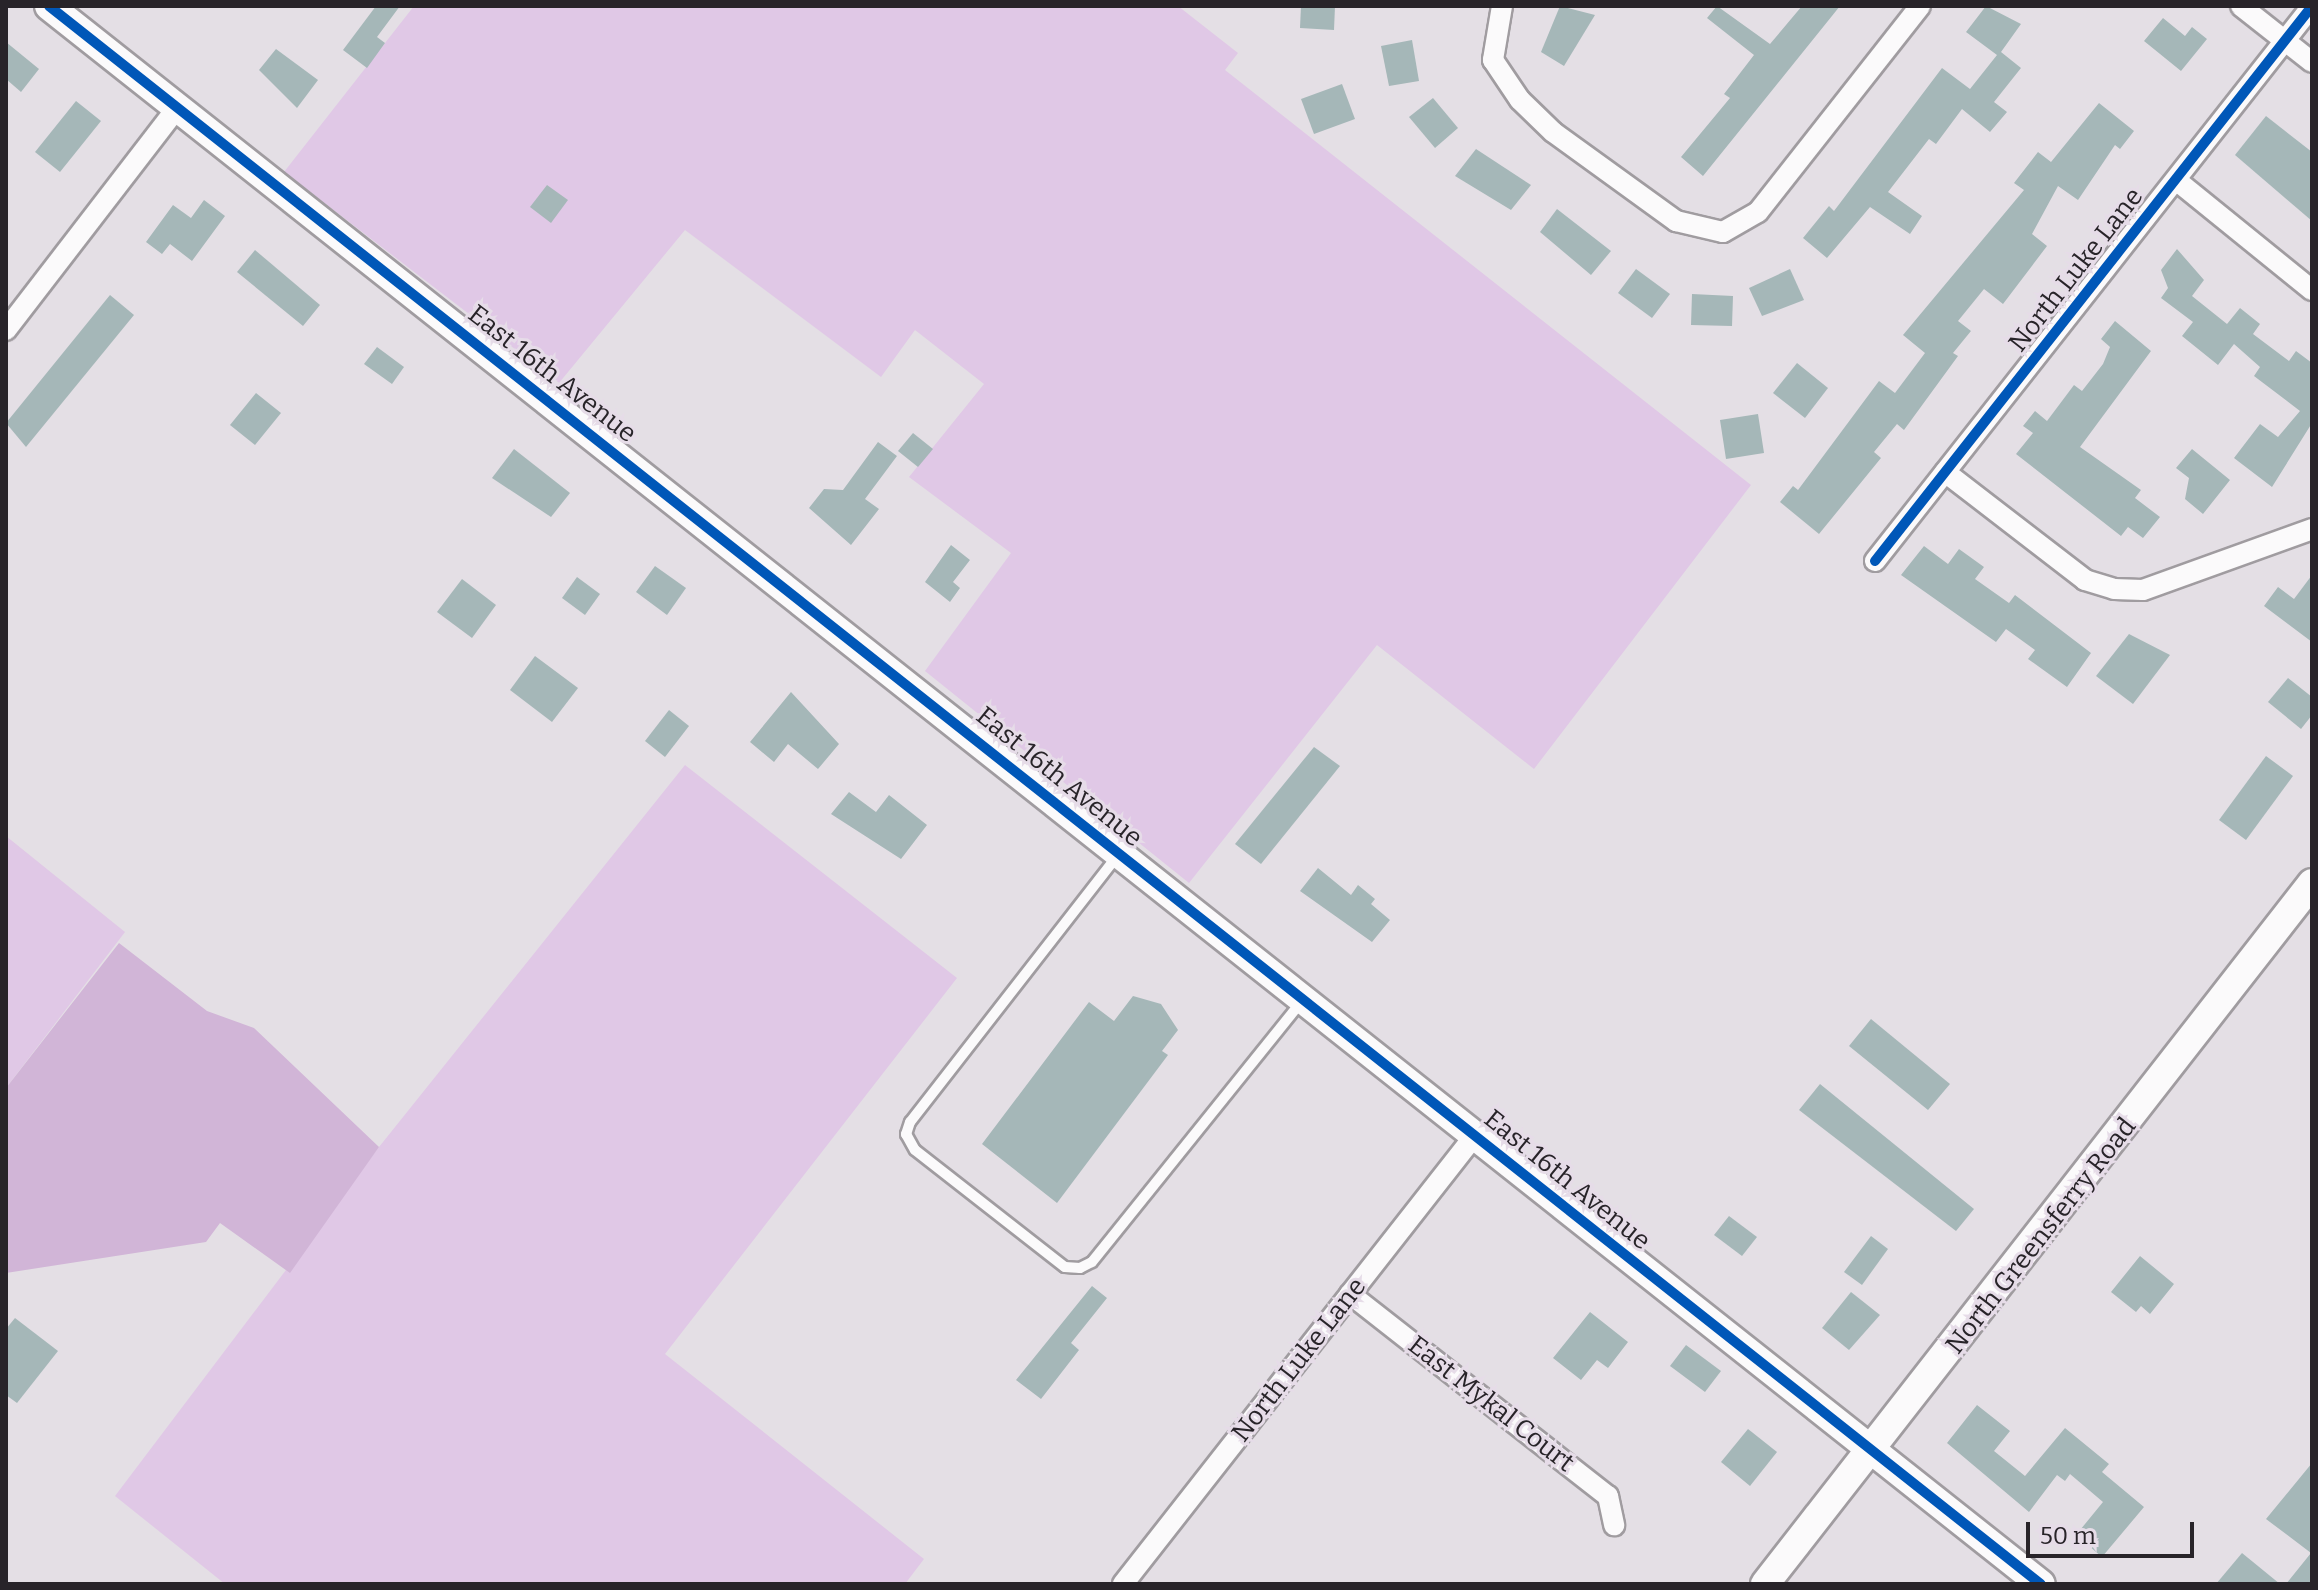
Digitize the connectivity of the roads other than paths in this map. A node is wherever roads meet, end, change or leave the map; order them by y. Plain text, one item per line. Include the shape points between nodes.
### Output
1 (49, 6) edge
2 (1502, 6) edge
3 (1920, 6) edge
4 (2241, 6) edge
5 (2312, 6) edge
6 (2285, 40) junction
7 (2312, 62) edge
8 (178, 107) junction
9 (2176, 180) junction
10 (2312, 290) edge
11 (6, 330) edge
12 (1945, 472) junction
13 (2312, 529) edge
14 (1875, 561) dead end
15 (1119, 853) junction
16 (2312, 883) edge
17 (1304, 999) junction
18 (1475, 1135) junction
19 (1350, 1294) junction
20 (1873, 1454) junction
21 (1614, 1525) dead end
22 (1123, 1584) edge
23 (1765, 1584) edge
24 (2041, 1584) edge

1 - 8 street, East 16th Avenue
2 - 3 street via 1493,60 1520,100 1553,132 1676,221 1723,232 1758,212
4 - 6 street
5 - 6 street, North Luke Lane
6 - 7 street
6 - 9 street, North Luke Lane
8 - 11 street
8 - 15 street, East 16th Avenue
9 - 10 street
9 - 12 street, North Luke Lane
12 - 13 street via 2085,580 2114,589 2143,590
12 - 14 street, North Luke Lane
15 - 17 street, East 16th Avenue
15 - 17 lane via 910,1122 906,1134 915,1150 1065,1267 1080,1268 1092,1262
16 - 20 street, North Greensferry Road
17 - 18 street, East 16th Avenue
18 - 19 street, North Luke Lane
18 - 20 street, East 16th Avenue
19 - 21 street, East Mykal Court via 1608,1496
19 - 22 street, North Luke Lane
20 - 23 street, North Greensferry Road
20 - 24 street, East 16th Avenue

